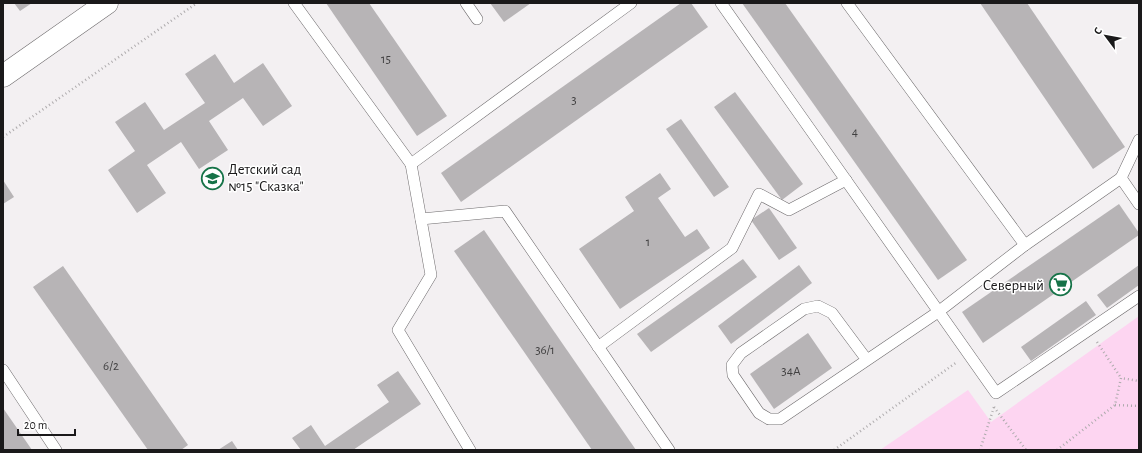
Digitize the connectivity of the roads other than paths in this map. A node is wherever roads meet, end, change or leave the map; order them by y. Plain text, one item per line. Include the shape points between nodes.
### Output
1 (107, 3) edge
2 (294, 3) edge
3 (466, 3) edge
4 (631, 3) edge
5 (721, 3) edge
6 (847, 3) edge
7 (477, 19) dead end
8 (3, 76) edge
9 (1139, 140) edge
10 (411, 164) junction
11 (1121, 178) junction
12 (846, 180) junction
13 (1139, 204) edge
14 (421, 219) junction
15 (1025, 245) junction
16 (1139, 296) edge
17 (938, 312) junction
18 (598, 347) junction
19 (867, 360) junction
20 (3, 370) edge
21 (56, 450) edge
22 (470, 450) edge
23 (669, 450) edge

1 - 8 street
2 - 10 lane
3 - 7 lane
4 - 10 lane
5 - 12 lane
6 - 15 lane
9 - 11 lane
10 - 14 lane
11 - 13 lane
11 - 15 lane
12 - 17 lane
12 - 18 lane via 789,210 759,194 732,248
14 - 18 lane via 505,211
14 - 22 lane via 431,275 398,330
15 - 17 lane
16 - 17 lane via 996,394
17 - 19 lane
18 - 23 lane
19 - 19 lane via 780,419 769,419 759,413 733,375 732,365 741,353 804,309 818,306 832,313
20 - 21 lane

